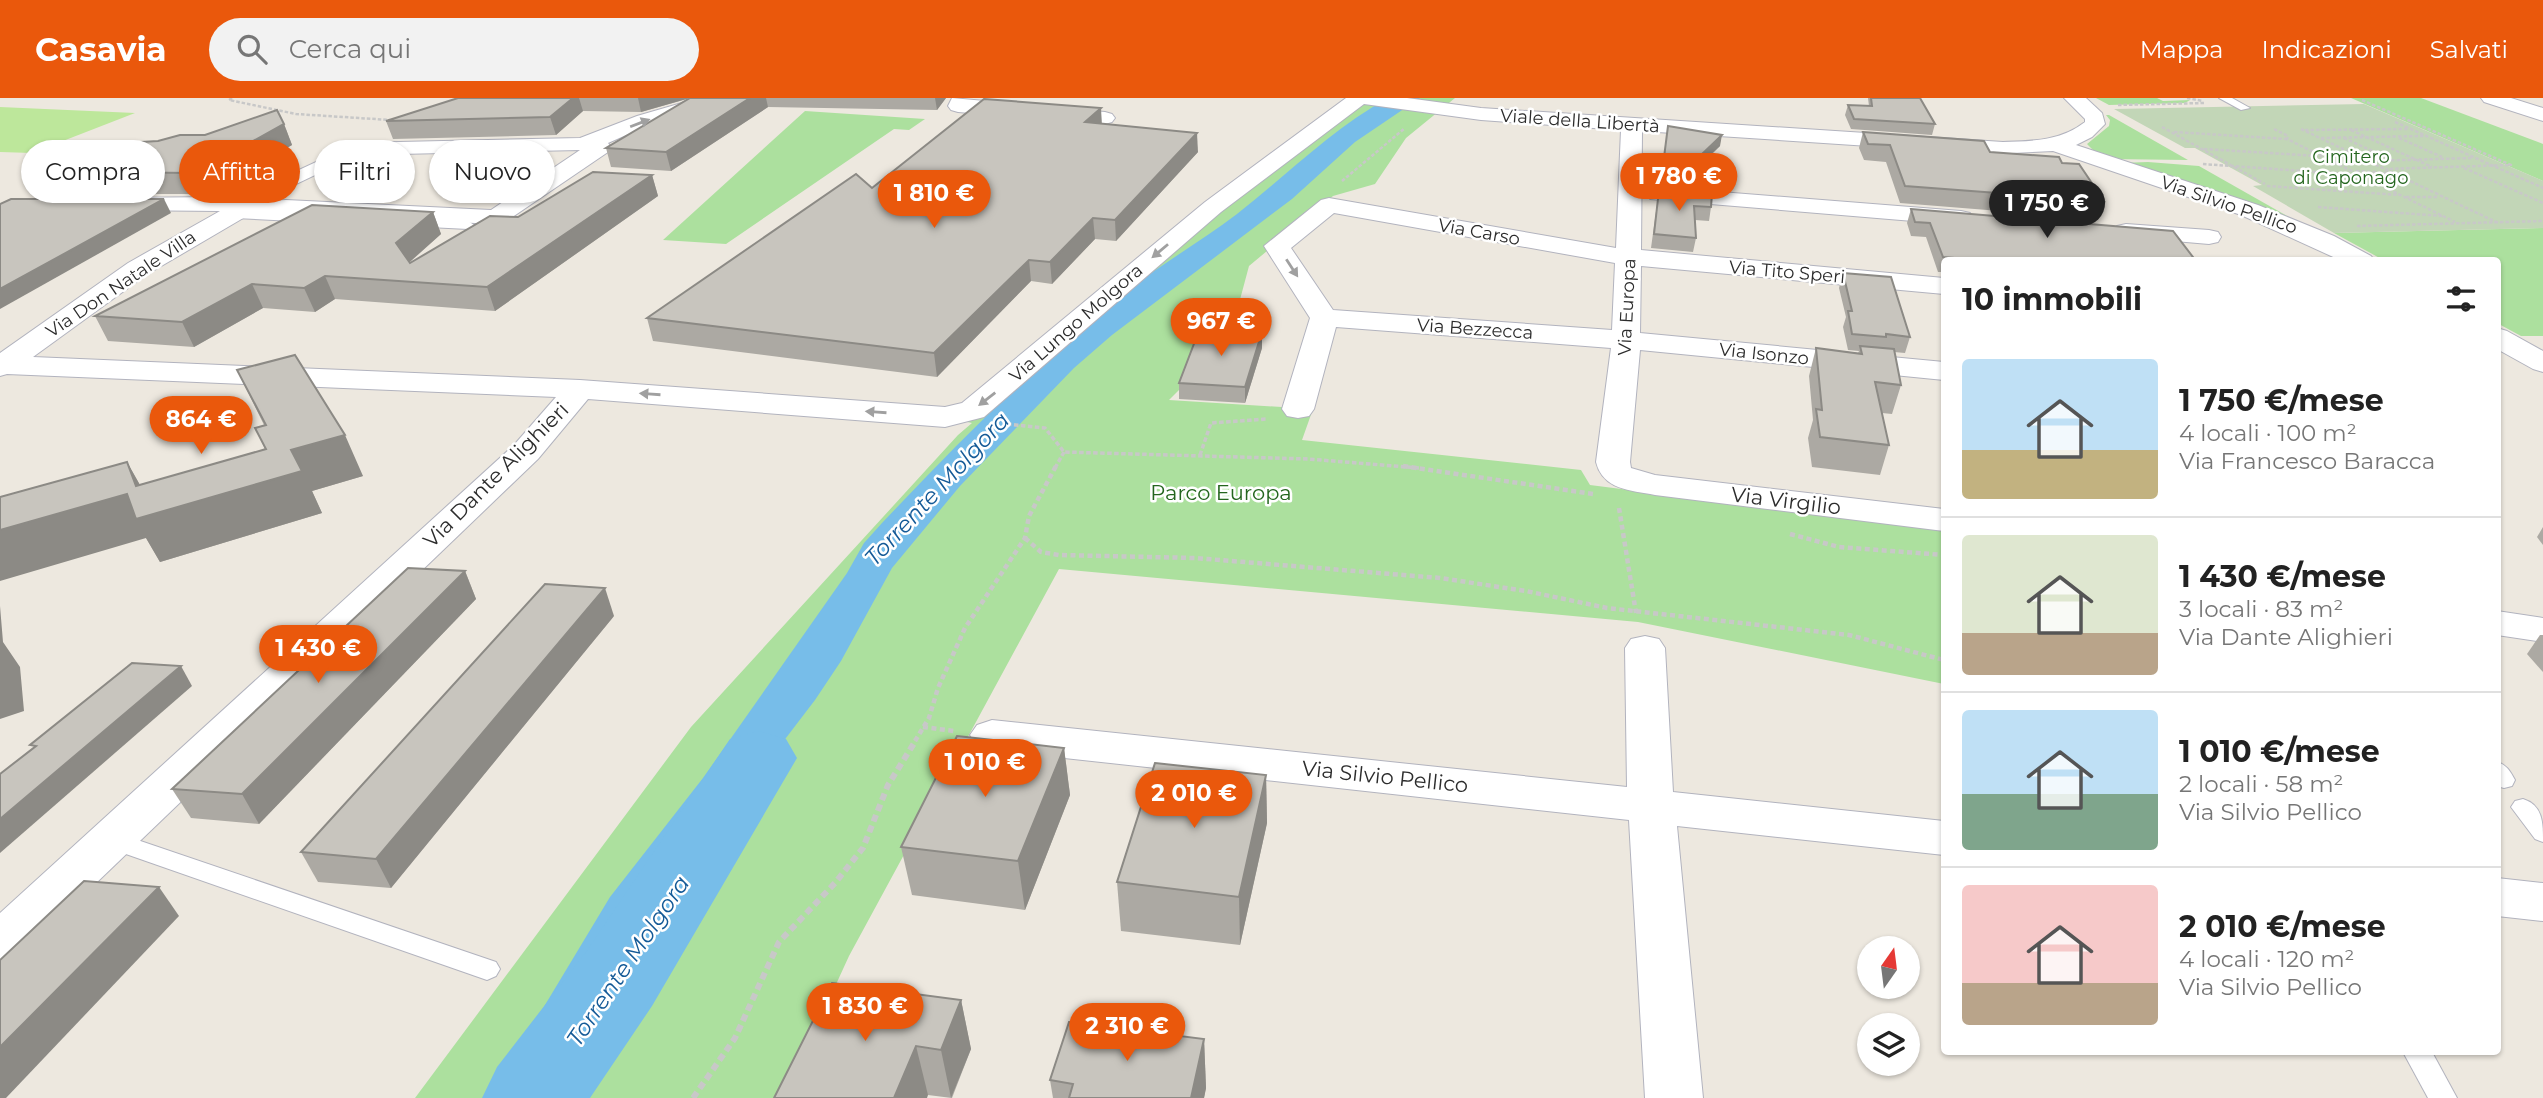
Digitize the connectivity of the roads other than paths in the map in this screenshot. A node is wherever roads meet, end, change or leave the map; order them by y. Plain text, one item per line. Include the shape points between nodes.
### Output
1 (720, 98) edge
2 (962, 98) edge
3 (2074, 98) edge
4 (2491, 98) edge
5 (1366, 99) edge
6 (2228, 100) edge
7 (2245, 108) dead end
8 (2543, 114) edge
9 (1105, 118) dead end
10 (415, 122) edge
11 (1632, 125) junction
12 (364, 140) edge
13 (581, 144) junction
14 (2053, 144) junction
15 (415, 148) edge
16 (314, 170) edge
17 (1632, 192) junction
18 (96, 203) edge
19 (237, 210) junction
20 (1990, 220) edge
21 (468, 226) edge
22 (2099, 229) edge
23 (2209, 237) dead end
24 (1629, 257) junction
25 (2355, 257) edge
26 (1941, 286) edge
27 (1324, 318) junction
28 (2501, 339) edge
29 (1626, 340) junction
30 (2543, 363) edge
31 (2, 366) edge
32 (1941, 371) edge
33 (580, 389) junction
34 (1298, 409) road end
35 (1623, 489) joint
36 (1941, 520) edge
37 (2501, 624) edge
38 (1640, 630) road end
39 (2543, 630) edge
40 (992, 735) dead end
41 (1652, 806) junction
42 (2523, 807) dead end
43 (2543, 833) edge
44 (1941, 838) edge
45 (111, 839) junction
46 (2501, 897) edge
47 (2543, 902) edge
48 (0, 944) edge
49 (487, 969) dead end
50 (2419, 1055) edge
51 (1674, 1098) edge
52 (2443, 1098) edge

13 -> 1 street
2 - 9 street via 957,106
3 - 14 street via 2089,109 2095,124 2081,135
4 - 8 street
5 - 11 street, Viale della Libertà via 1481,114
5 -> 33 street, Via Lungo Molgora via 1213,207 973,410 944,417
6 - 7 lane
10 - 12 street
11 - 14 street, Viale della Libertà via 1691,119 1940,146
11 - 17 street, Via Europa
13 - 15 street
13 - 19 street via 600,147 496,217 286,207
14 - 25 street, Via Silvio Pellico via 2267,215
16 - 19 street
17 - 20 street
17 - 24 street, Via Europa
18 - 19 street
19 - 21 lane
19 - 31 street, Via Don Natale Villa via 137,269
22 - 23 street
24 - 26 street, Via Tito Speri
24 -> 27 street, Via Carso via 1329,205 1277,246
24 - 29 street, Via Europa
27 - 29 street, Via Bezzecca
27 - 34 street
28 - 30 street
29 - 32 street, Via Isonzo
29 - 35 street, Via Europa via 1614,462
31 - 33 street, Via Dante Alighieri
33 - 45 street, Via Dante Alighieri via 526,452
35 - 36 street, Via Virgilio via 1655,485
37 - 39 street
38 - 41 street
40 - 41 street, Via Silvio Pellico
41 - 44 street, Via Silvio Pellico
41 - 51 street
42 - 43 lane
45 - 48 street, Via Dante Alighieri
45 - 49 lane
46 - 47 street
50 - 52 lane

